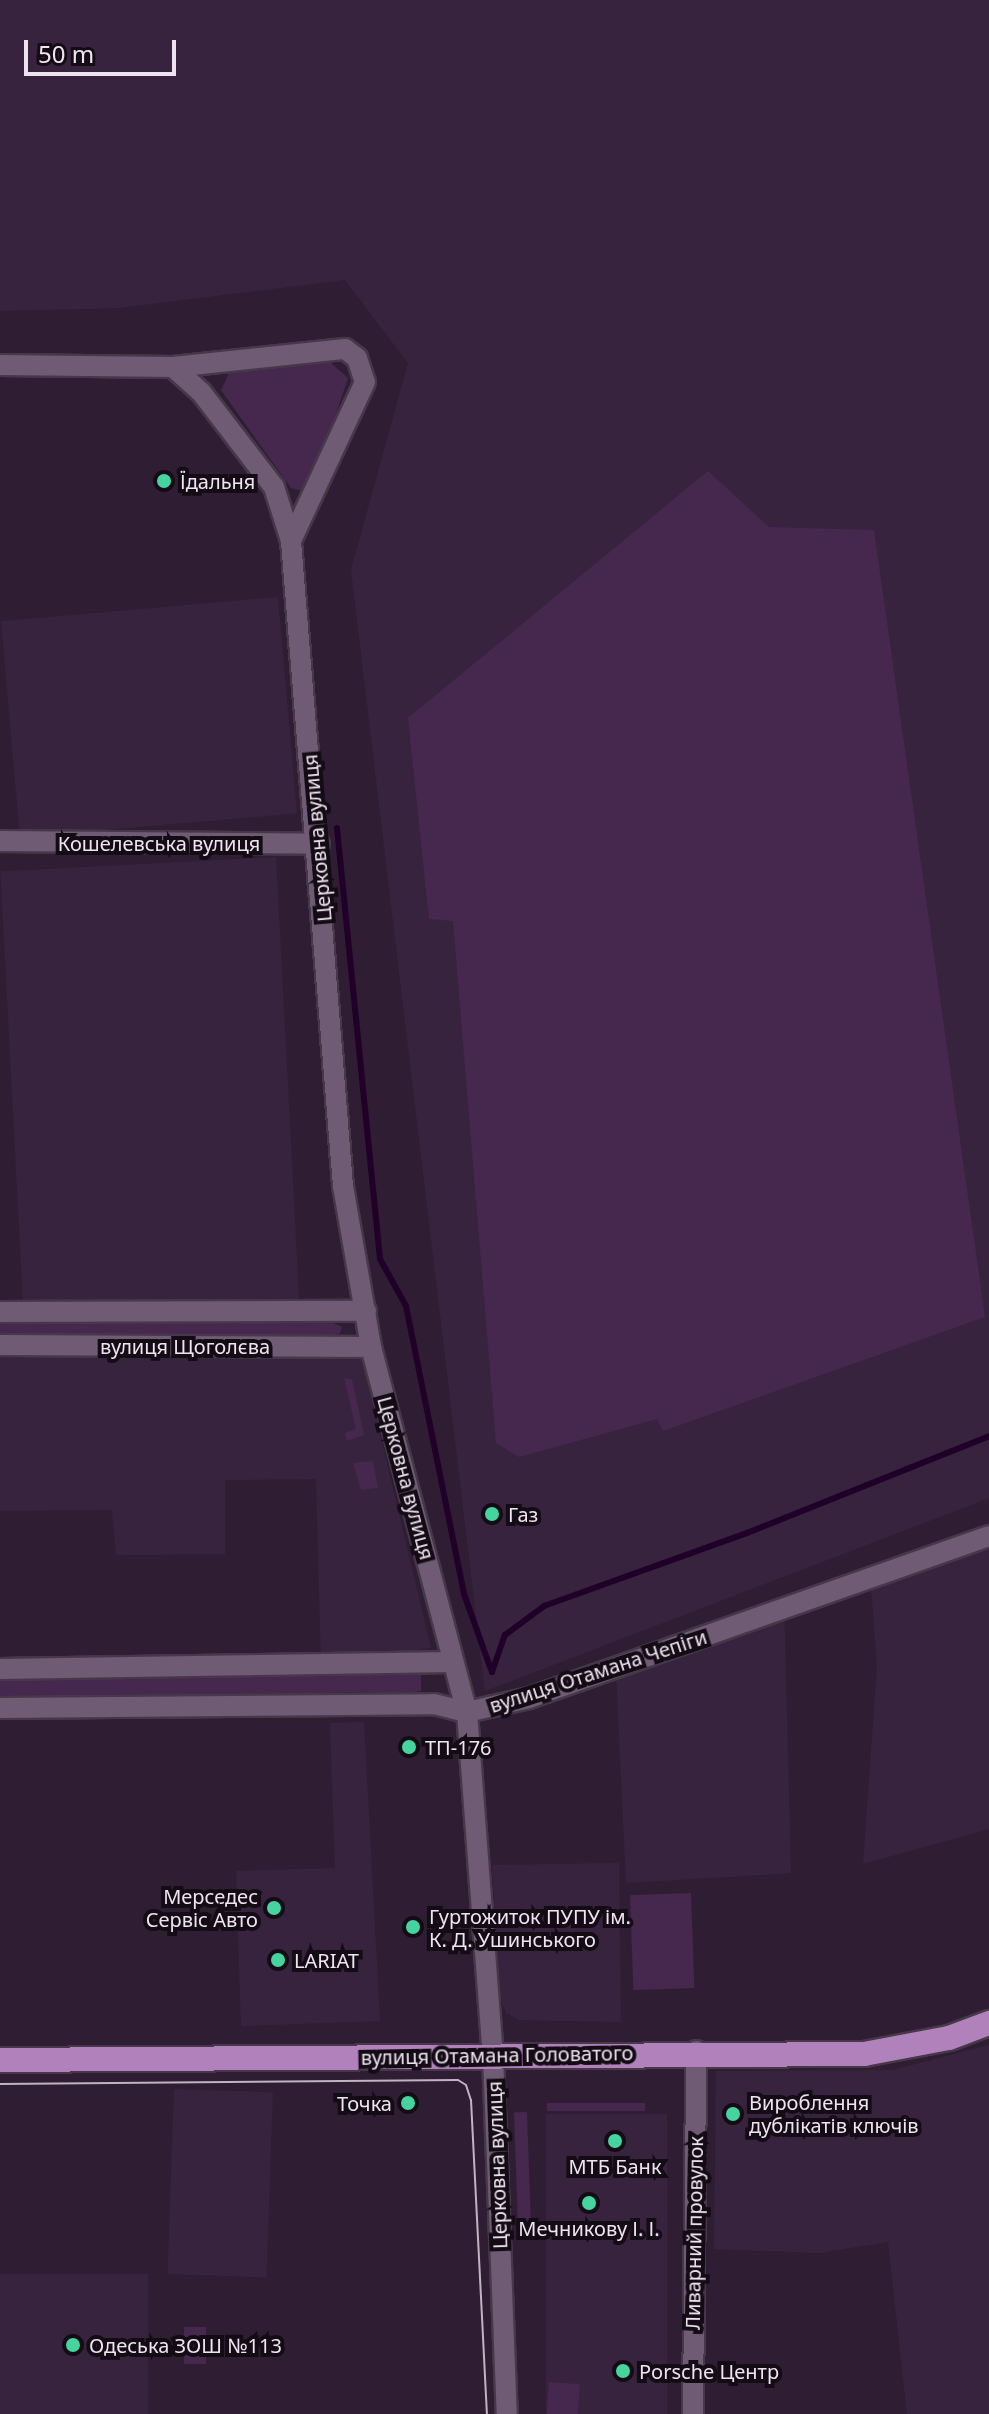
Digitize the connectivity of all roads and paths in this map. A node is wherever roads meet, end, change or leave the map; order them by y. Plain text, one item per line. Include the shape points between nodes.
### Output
1 (0, 365) edge
2 (173, 367) junction
3 (291, 541) junction
4 (0, 841) edge
5 (319, 844) junction
6 (366, 1311) junction
7 (0, 1312) edge
8 (0, 1345) edge
9 (371, 1347) junction
10 (989, 1536) edge
11 (453, 1662) junction
12 (0, 1669) edge
13 (0, 1708) edge
14 (467, 1712) junction
15 (989, 2023) edge
16 (696, 2051) junction
17 (493, 2056) junction
18 (0, 2060) edge
19 (507, 2414) edge
20 (693, 2414) edge

1 - 2 street
2 - 3 street, Церковна вулиця via 201,392 274,487
2 - 3 street via 334,348 357,358 364,375 361,394
3 - 5 street, Церковна вулиця
4 - 5 street, Кошелевська вулиця
5 - 6 street, Церковна вулиця via 343,1186
6 - 7 street, вулиця Щоголєва
6 - 9 street, Церковна вулиця
8 - 9 street, вулиця Щоголєва
9 - 11 street, Церковна вулиця
10 - 14 street, вулиця Отамана Чепіги via 529,1698
11 - 12 street
11 - 14 street, Церковна вулиця
13 - 14 street, вулиця Отамана Чепіги via 434,1704
14 - 17 street, Церковна вулиця
15 - 16 main road, вулиця Отамана Головатого via 949,2038 864,2054
16 - 17 main road, вулиця Отамана Головатого
16 - 20 street, Ливарний провулок
17 - 18 main road, вулиця Отамана Головатого
17 - 19 street, Церковна вулиця

